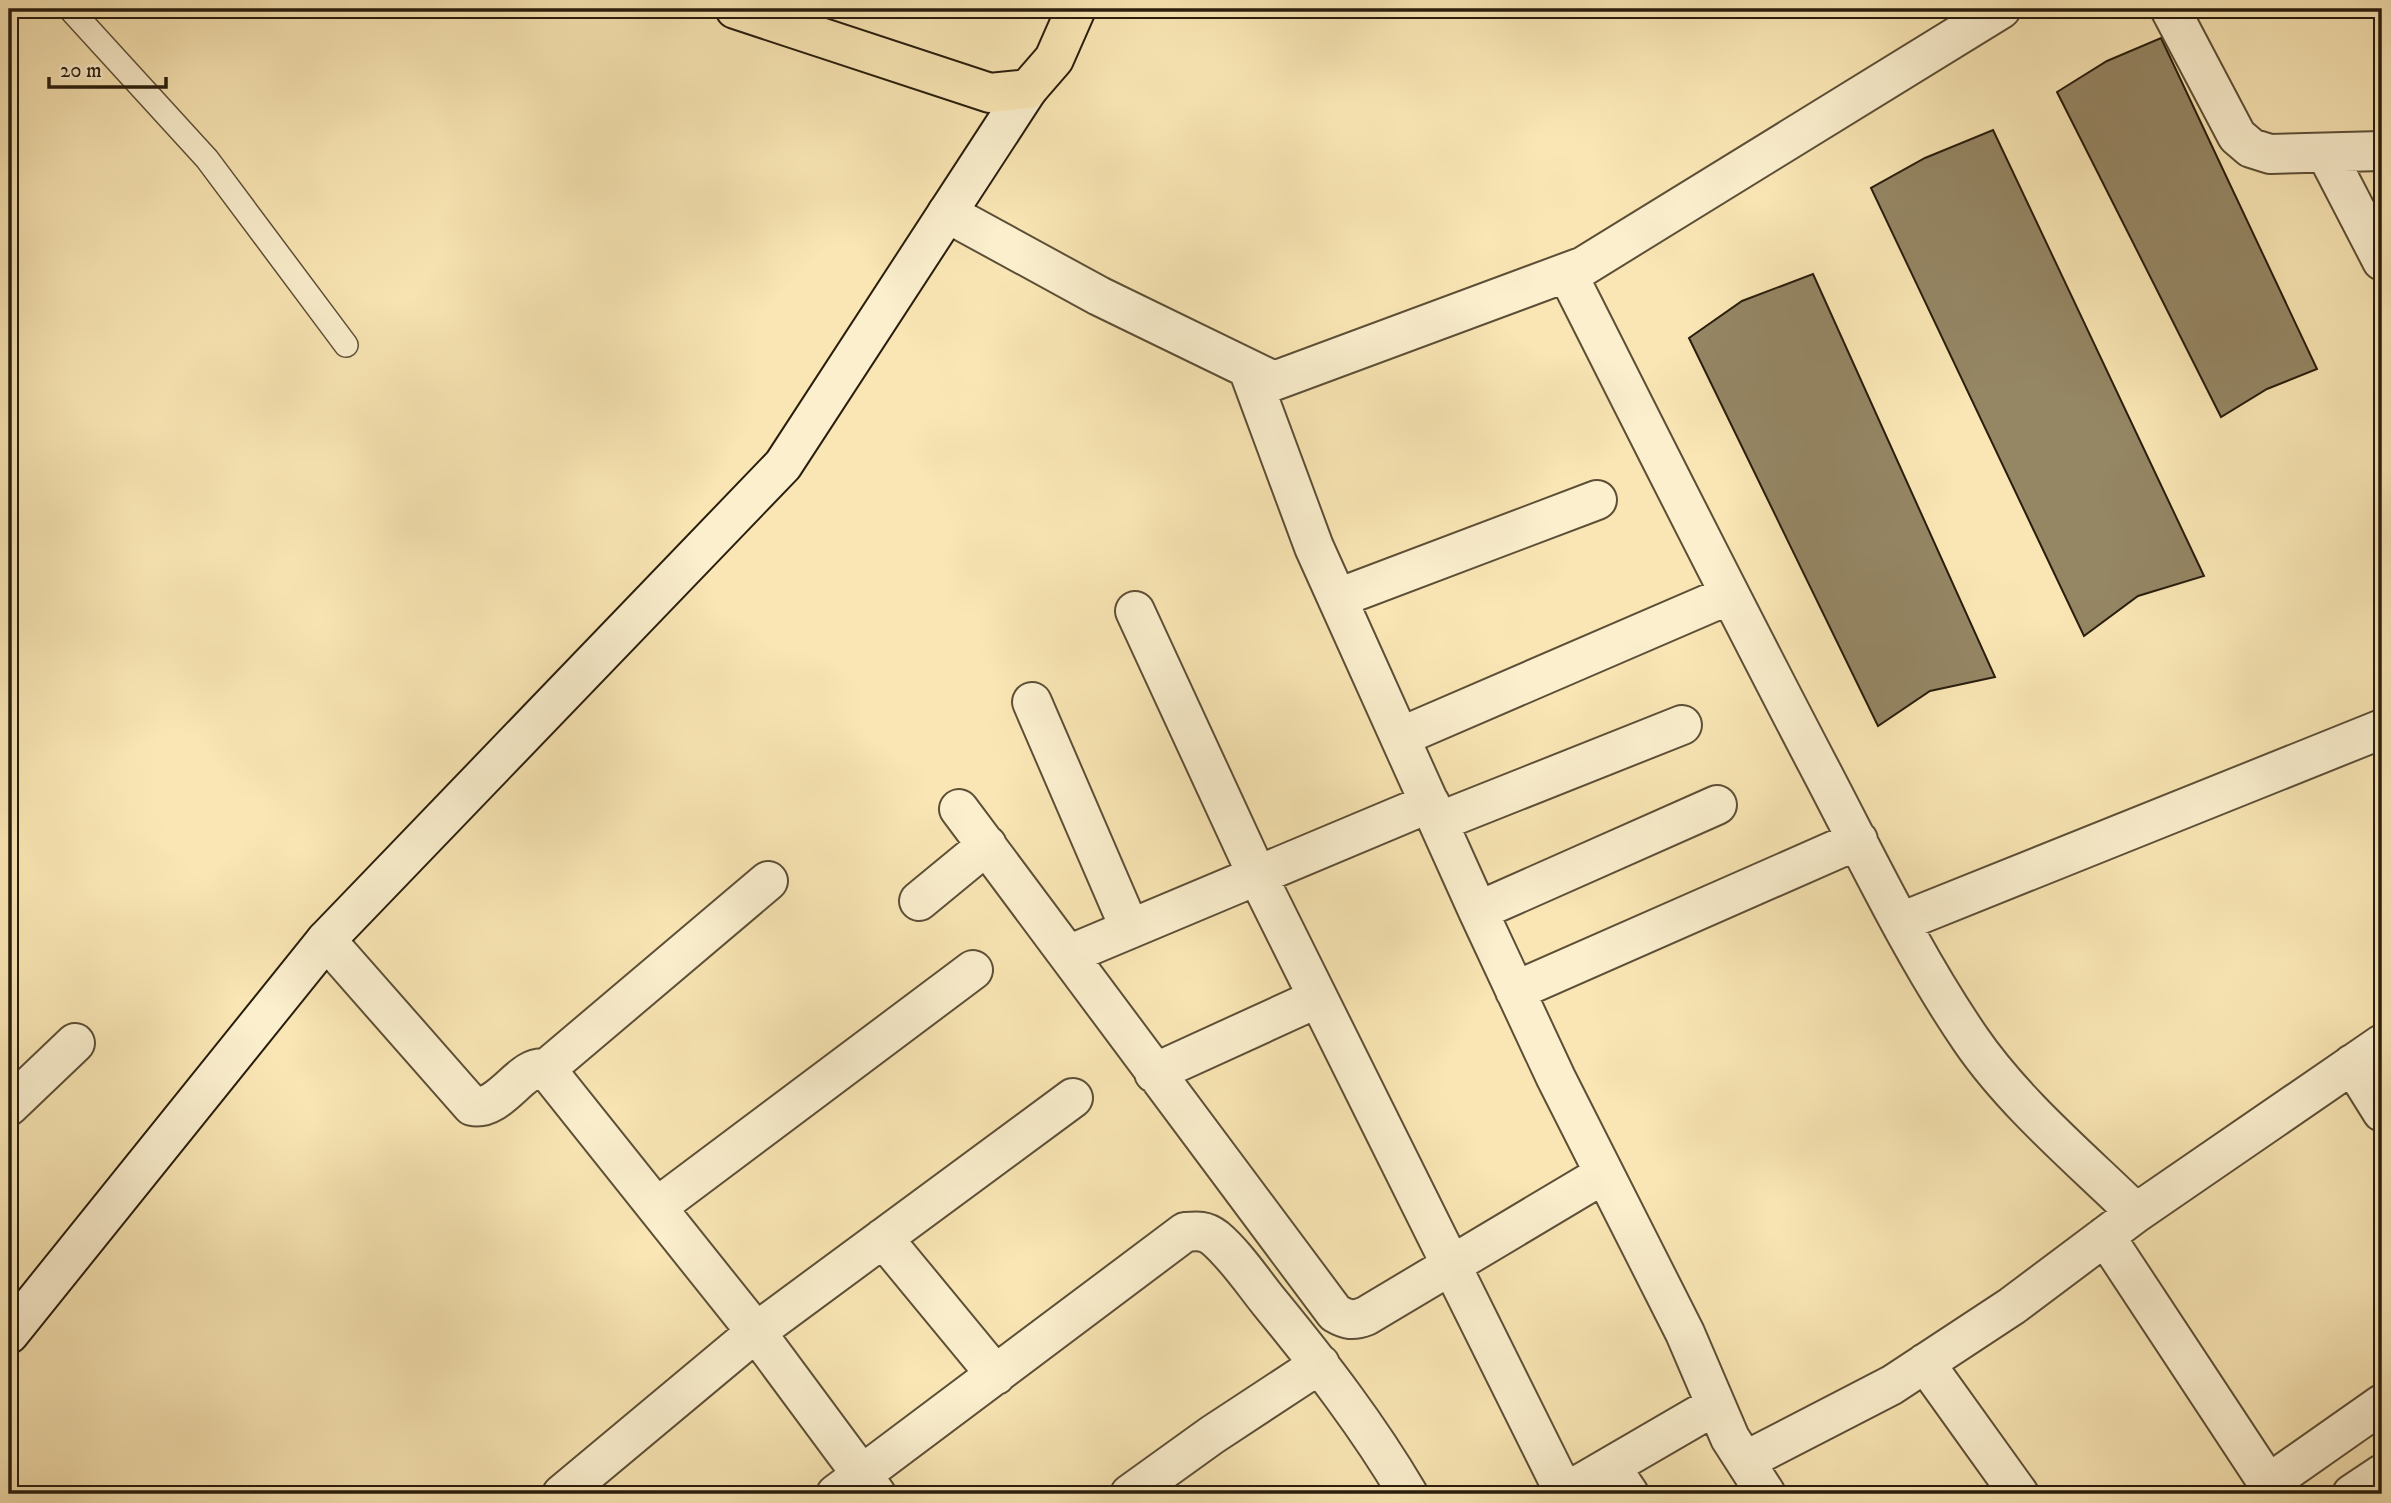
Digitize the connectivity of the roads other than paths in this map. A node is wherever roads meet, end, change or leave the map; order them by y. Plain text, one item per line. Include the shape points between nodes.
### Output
1 (70, 9) edge
2 (735, 9) edge
3 (1076, 9) edge
4 (2001, 9) edge
5 (2170, 9) edge
6 (1028, 89) junction
7 (2382, 151) edge
8 (2326, 153) junction
9 (947, 213) junction
10 (2382, 261) edge
11 (1567, 273) junction
12 (346, 345) dead end
13 (1248, 369) junction
14 (1597, 500) dead end
15 (1730, 595) junction
16 (1338, 598) junction
17 (1135, 611) dead end
18 (1032, 702) dead end
19 (1682, 725) dead end
20 (2382, 729) edge
21 (1400, 737) junction
22 (1717, 805) dead end
23 (959, 809) dead end
24 (1434, 813) junction
25 (1858, 840) junction
26 (987, 845) junction
27 (1257, 875) junction
28 (768, 881) dead end
29 (919, 901) dead end
30 (1478, 911) junction
31 (1901, 922) junction
32 (1130, 929) junction
33 (326, 940) junction
34 (1068, 955) junction
35 (973, 970) dead end
36 (1515, 991) junction
37 (1318, 998) junction
38 (75, 1043) dead end
39 (2367, 1054) edge
40 (546, 1069) junction
41 (1154, 1073) junction
42 (1073, 1098) dead end
43 (9, 1106) edge
44 (2382, 1112) edge
45 (1604, 1174) junction
46 (657, 1208) junction
47 (2136, 1213) junction
48 (2105, 1236) junction
49 (883, 1238) junction
50 (1450, 1266) junction
51 (12, 1324) edge
52 (757, 1332) junction
53 (1925, 1363) junction
54 (1320, 1364) junction
55 (996, 1375) junction
56 (2382, 1404) edge
57 (1716, 1405) junction
58 (1745, 1461) junction
59 (2382, 1474) edge
60 (1620, 1480) edge
61 (858, 1488) edge
62 (2272, 1489) edge
63 (562, 1494) edge
64 (1130, 1494) edge
65 (1408, 1494) edge
66 (1564, 1494) edge
67 (1766, 1494) edge
68 (2020, 1494) edge
69 (2352, 1494) edge

1 - 12 lane via 207,159
2 - 6 highway via 990,93
3 - 6 highway via 1054,59
4 - 11 street via 1584,267
5 - 8 street via 2237,136 2251,148 2270,154
6 - 9 street
7 - 8 street
8 - 10 street
9 - 13 street via 1099,296
9 - 33 street via 783,465
11 - 13 street via 1274,381
11 - 15 street
13 - 16 street via 1314,547
14 - 16 street
15 - 21 street
15 - 25 street
16 - 21 street
17 - 27 street
18 - 32 street
19 - 24 street
20 - 31 street
21 - 24 street
22 - 30 street
23 - 26 street
24 - 27 street
24 - 30 street
25 - 31 street
25 - 36 street
26 - 29 street
26 - 34 street
27 - 32 street
27 - 37 street
28 - 40 street
30 - 36 street
31 - 47 street via 1972,1041 2011,1090
32 - 34 street
33 - 40 street via 472,1106 488,1106 535,1069
33 - 51 street
34 - 41 street
35 - 46 street
36 - 45 street
37 - 41 street
37 - 50 street
38 - 43 street
39 - 44 street
39 - 47 street
40 - 46 street
41 - 50 street via 1306,1249 1335,1312 1345,1319 1366,1316
42 - 49 street
45 - 50 street
45 - 57 street via 1685,1333
46 - 52 street
47 - 48 street
48 - 53 street via 2012,1307
48 - 62 street
49 - 52 street
49 - 55 street
50 - 66 street
52 - 61 street
52 - 63 street
53 - 58 street via 1892,1385
53 - 68 street
54 - 55 street via 1230,1254 1201,1230 1185,1233
54 - 64 street
54 - 65 street
55 - 61 street
56 - 62 street
57 - 58 street
57 - 60 street
58 - 67 street
59 - 69 street
60 - 66 street

